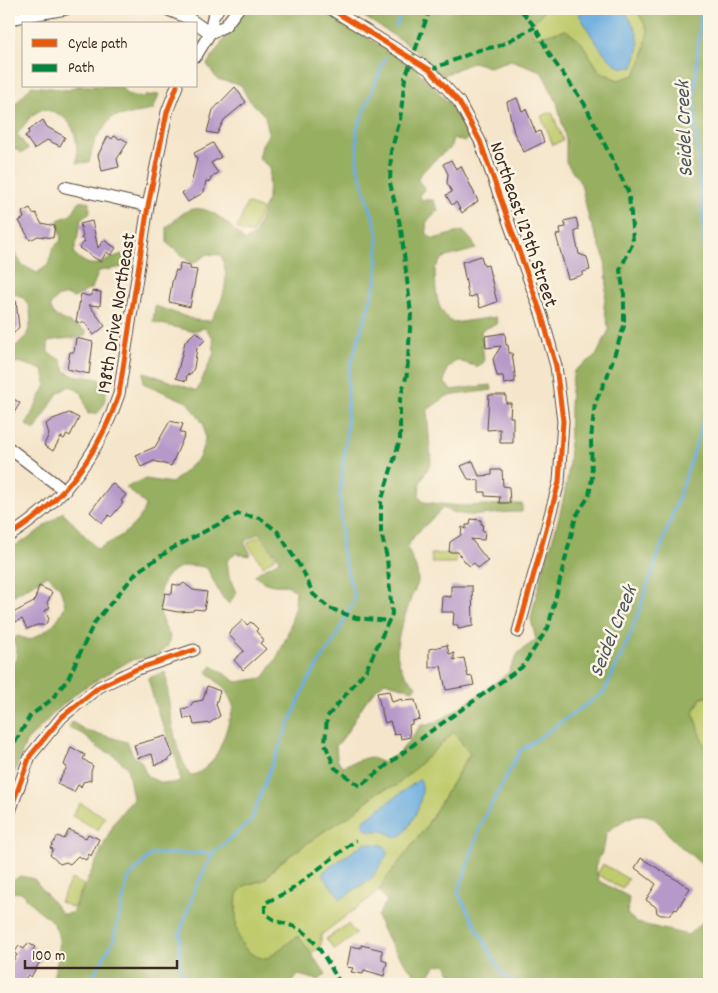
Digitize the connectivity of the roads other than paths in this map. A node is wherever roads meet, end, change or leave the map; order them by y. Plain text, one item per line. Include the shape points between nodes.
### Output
1 (66, 9) edge
2 (166, 9) edge
3 (218, 9) edge
4 (238, 9) edge
5 (331, 9) edge
6 (9, 18) edge
7 (194, 22) edge
8 (198, 25) edge
9 (210, 33) junction
10 (198, 53) edge
11 (176, 88) edge
12 (65, 187) dead end
13 (148, 206) junction
14 (9, 448) edge
15 (65, 491) junction
16 (9, 536) edge
17 (518, 632) dead end
18 (194, 650) dead end
19 (9, 814) edge

1 - 6 street
2 - 7 street
3 - 9 street
4 - 9 street via 225,26
5 - 17 street, Northeast 129th Street via 430,70 459,102 480,141 542,316 556,366 563,421 559,482
8 - 9 street
9 - 10 street
11 - 13 street, 198th Drive Northeast via 167,112
12 - 13 street
13 - 15 street, 198th Drive Northeast via 119,394 104,434
14 - 15 street
15 - 16 street, 198th Drive Northeast
18 - 19 street via 137,668 99,687 62,717 30,756

